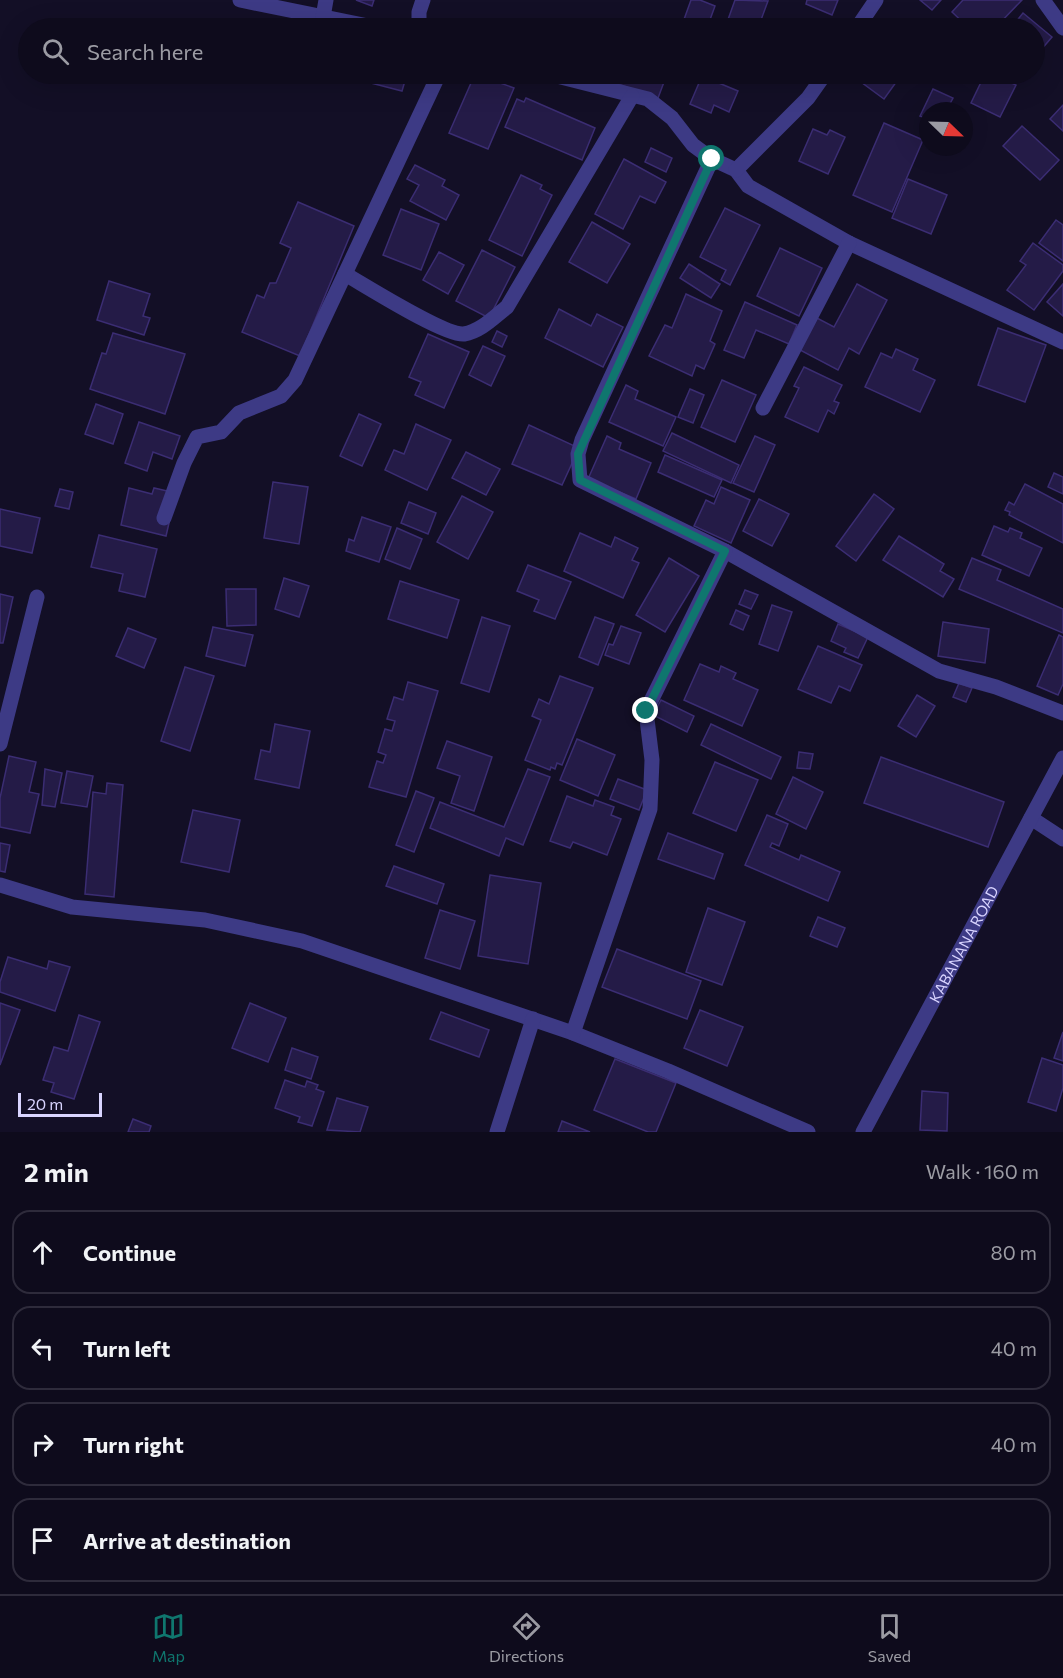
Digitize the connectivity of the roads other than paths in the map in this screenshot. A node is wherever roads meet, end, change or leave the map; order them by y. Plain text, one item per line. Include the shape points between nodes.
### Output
1 (240, 0) edge
2 (326, 0) edge
3 (423, 0) edge
4 (876, 0) edge
5 (1043, 0) edge
6 (323, 17) junction
7 (328, 18) edge
8 (419, 18) edge
9 (863, 18) edge
10 (1063, 28) edge
11 (434, 84) edge
12 (587, 84) edge
13 (818, 84) edge
14 (632, 96) junction
15 (712, 159) junction
16 (736, 170) junction
17 (849, 243) junction
18 (345, 274) junction
19 (1063, 342) edge
20 (762, 408) dead end
21 (165, 518) dead end
22 (725, 551) junction
23 (38, 597) dead end
24 (1063, 713) edge
25 (0, 744) edge
26 (1063, 758) edge
27 (1031, 818) junction
28 (1063, 839) edge
29 (0, 885) edge
30 (533, 1019) junction
31 (573, 1033) junction
32 (497, 1132) edge
33 (808, 1132) edge
34 (863, 1132) edge

1 - 6 street
2 - 6 street
3 - 8 street
4 - 9 street
5 - 10 street
6 - 7 street
11 - 18 street
12 - 14 street
13 - 16 street
14 - 15 street via 648,99
14 - 18 street via 507,307 481,327 462,334 442,328
15 - 16 street
15 - 22 street via 578,454 580,480
16 - 17 street via 748,186
17 - 19 street
17 - 20 street
18 - 21 street via 295,380 280,396 239,412 220,432 197,437
22 - 24 street via 939,671 996,687
22 - 31 street via 646,711 652,760 650,809
23 - 25 street
26 - 27 street, KABANANA ROAD
27 - 28 street
27 - 34 street, KABANANA ROAD
29 - 30 street via 72,907 205,920 302,941
30 - 31 street
30 - 32 street
31 - 33 street

